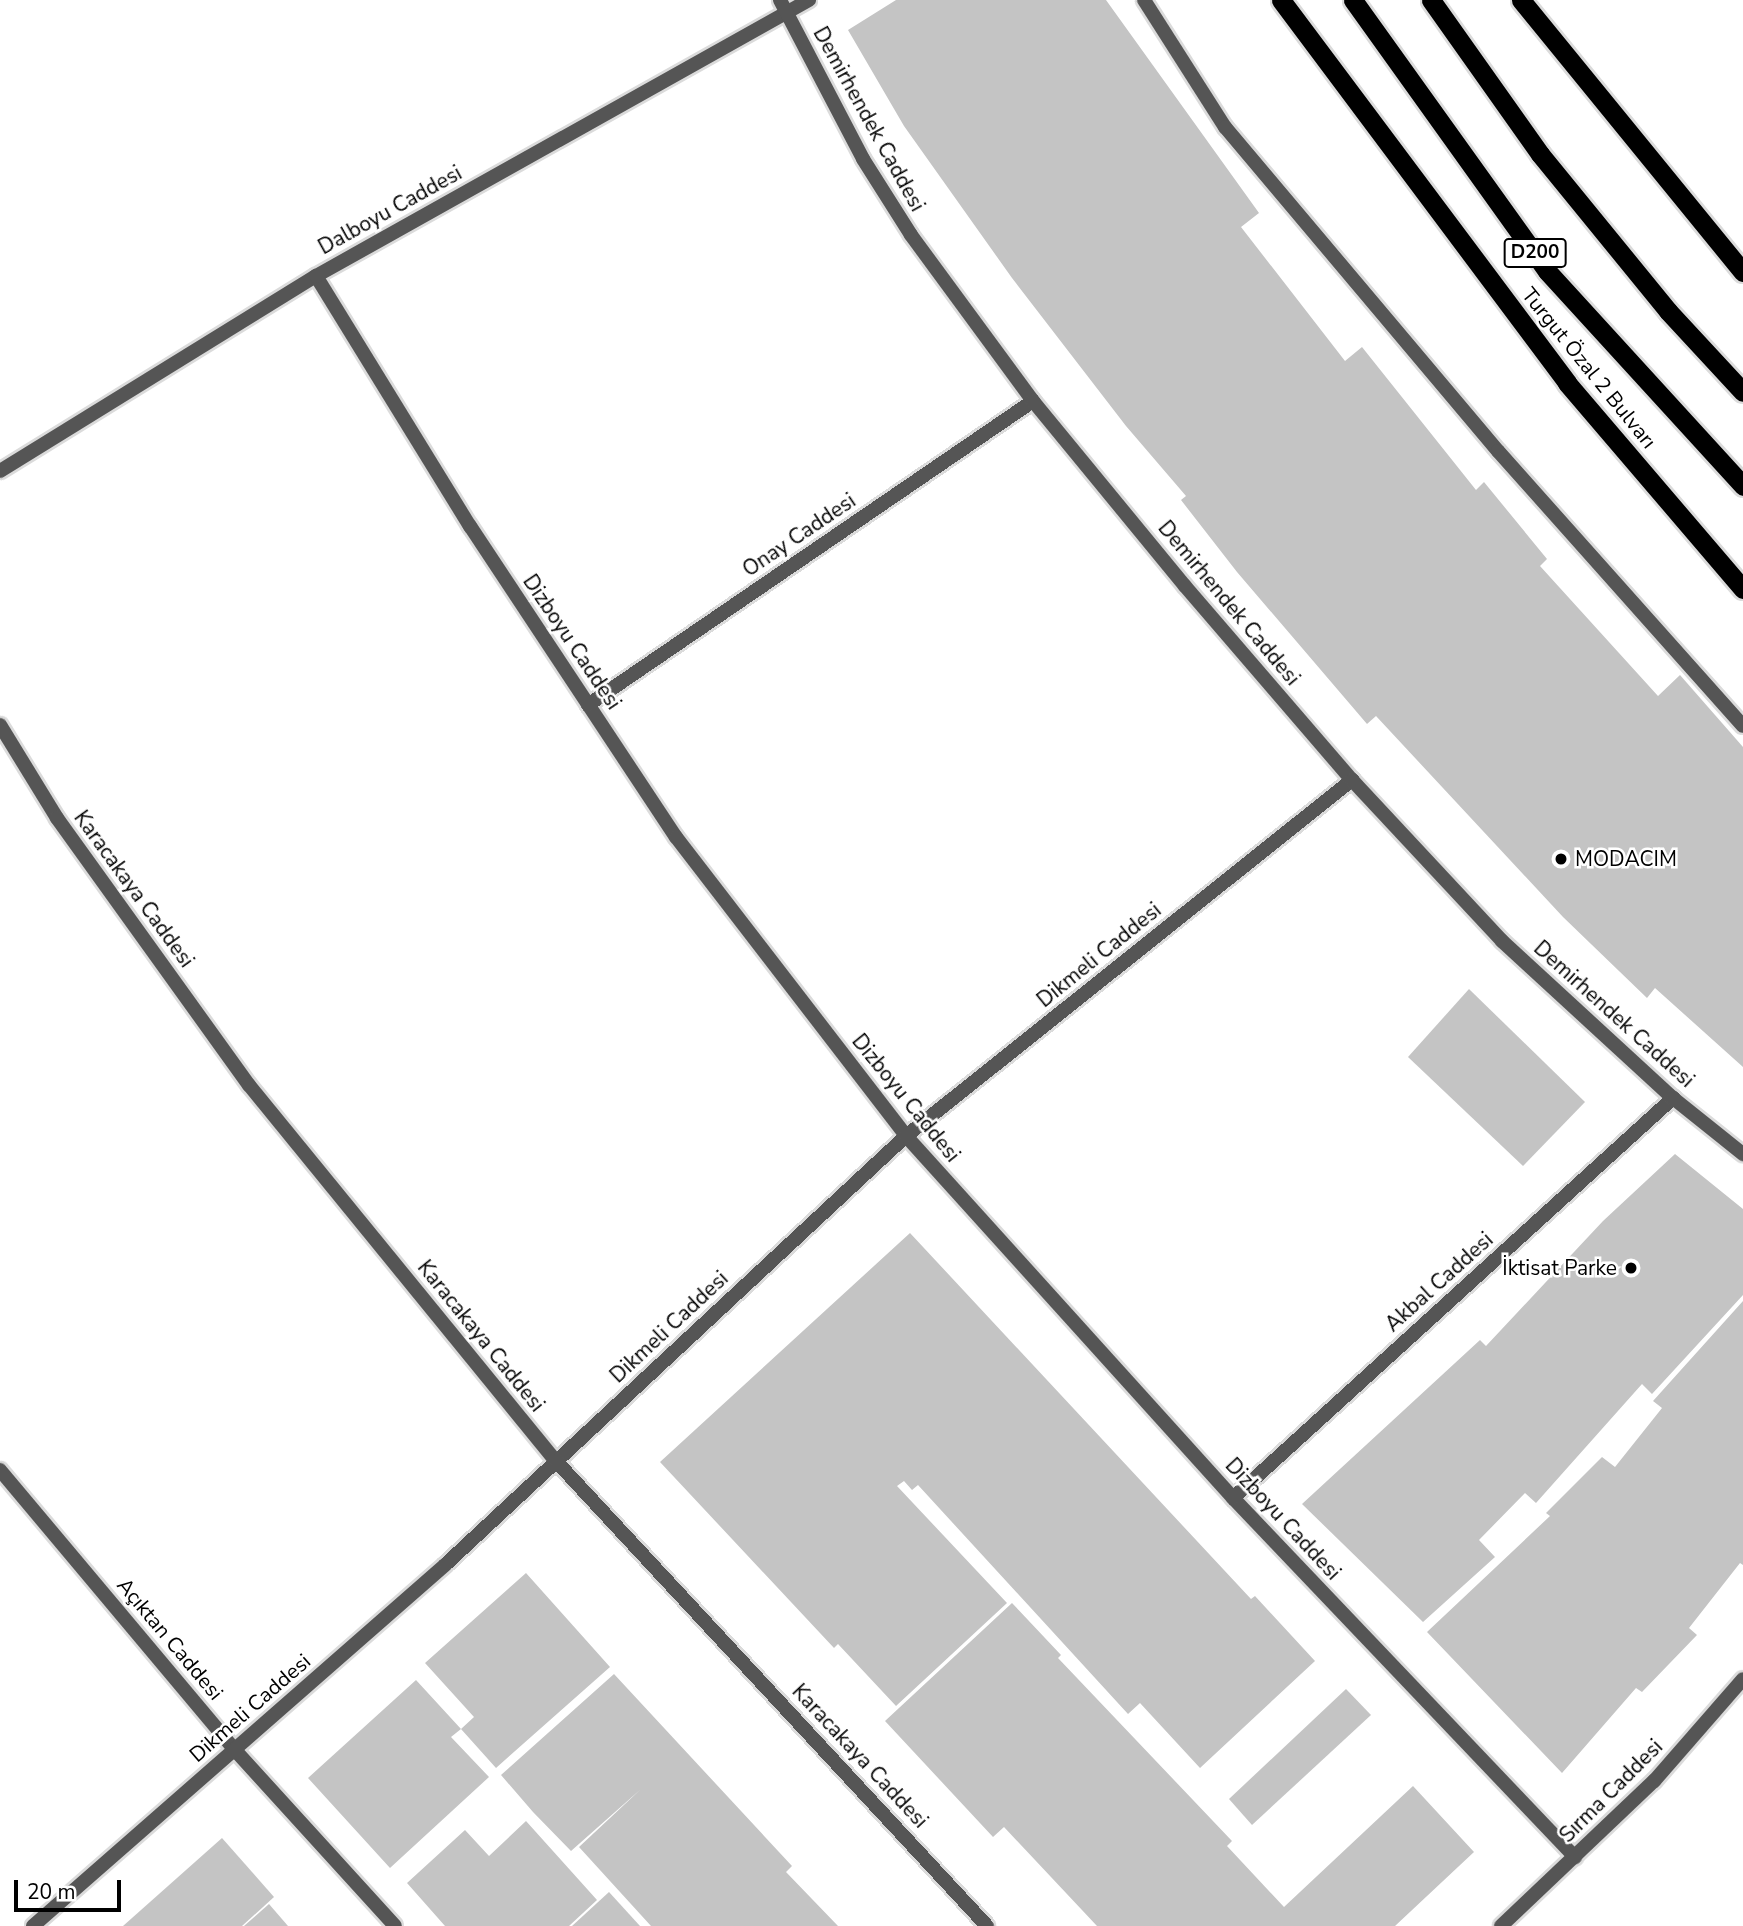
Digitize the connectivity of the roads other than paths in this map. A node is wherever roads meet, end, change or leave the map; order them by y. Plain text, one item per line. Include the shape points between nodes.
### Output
1 (809, 0) edge
2 (1144, 0) edge
3 (1281, 0) edge
4 (1353, 0) edge
5 (1431, 0) edge
6 (1521, 0) edge
7 (783, 7) edge
8 (1743, 272) edge
9 (316, 275) junction
10 (1743, 392) edge
11 (1033, 401) junction
12 (0, 471) edge
13 (1743, 485) edge
14 (1743, 589) edge
15 (588, 705) junction
16 (0, 726) edge
17 (1743, 726) edge
18 (1352, 780) junction
19 (1673, 1098) junction
20 (906, 1136) junction
21 (1743, 1154) edge
22 (556, 1461) junction
23 (0, 1470) edge
24 (1233, 1498) junction
25 (1743, 1679) edge
26 (234, 1749) junction
27 (1576, 1857) junction
28 (33, 1926) edge
29 (395, 1926) edge
30 (987, 1926) edge
31 (1501, 1926) edge

1 - 7 street, Dalboyu Caddesi
2 - 17 street via 1225,127 1498,450
3 - 14 highway, Turgut Özal 2 Bulvarı via 1567,383
4 - 13 highway, Turgut Özal 2 Bulvarı / D200 via 1547,271
5 - 10 highway via 1540,154 1668,311
6 - 8 highway
7 - 9 street, Dalboyu Caddesi
7 - 11 street, Demirhendek Caddesi via 863,159 911,235
9 - 12 street, Dalboyu Caddesi
9 - 15 street, Dizboyu Caddesi via 470,526
11 - 15 street, Onay Caddesi
11 - 18 street, Demirhendek Caddesi
15 - 20 street, Dizboyu Caddesi via 676,837
16 - 22 street, Karacakaya Caddesi via 57,818 249,1085
18 - 19 street, Demirhendek Caddesi via 1502,941
18 - 20 street, Dikmeli Caddesi
19 - 21 street, Demirhendek Caddesi
19 - 24 street, Akbal Caddesi
20 - 22 street, Dikmeli Caddesi
20 - 24 street, Dizboyu Caddesi
22 - 26 street, Dikmeli Caddesi
22 - 30 street, Karacakaya Caddesi
23 - 26 street, Açıktan Caddesi
24 - 27 street, Dizboyu Caddesi
25 - 27 street, Sırma Caddesi via 1654,1781
26 - 28 street, Dikmeli Caddesi
26 - 29 street, Açıktan Caddesi
27 - 31 street, Sırma Caddesi

